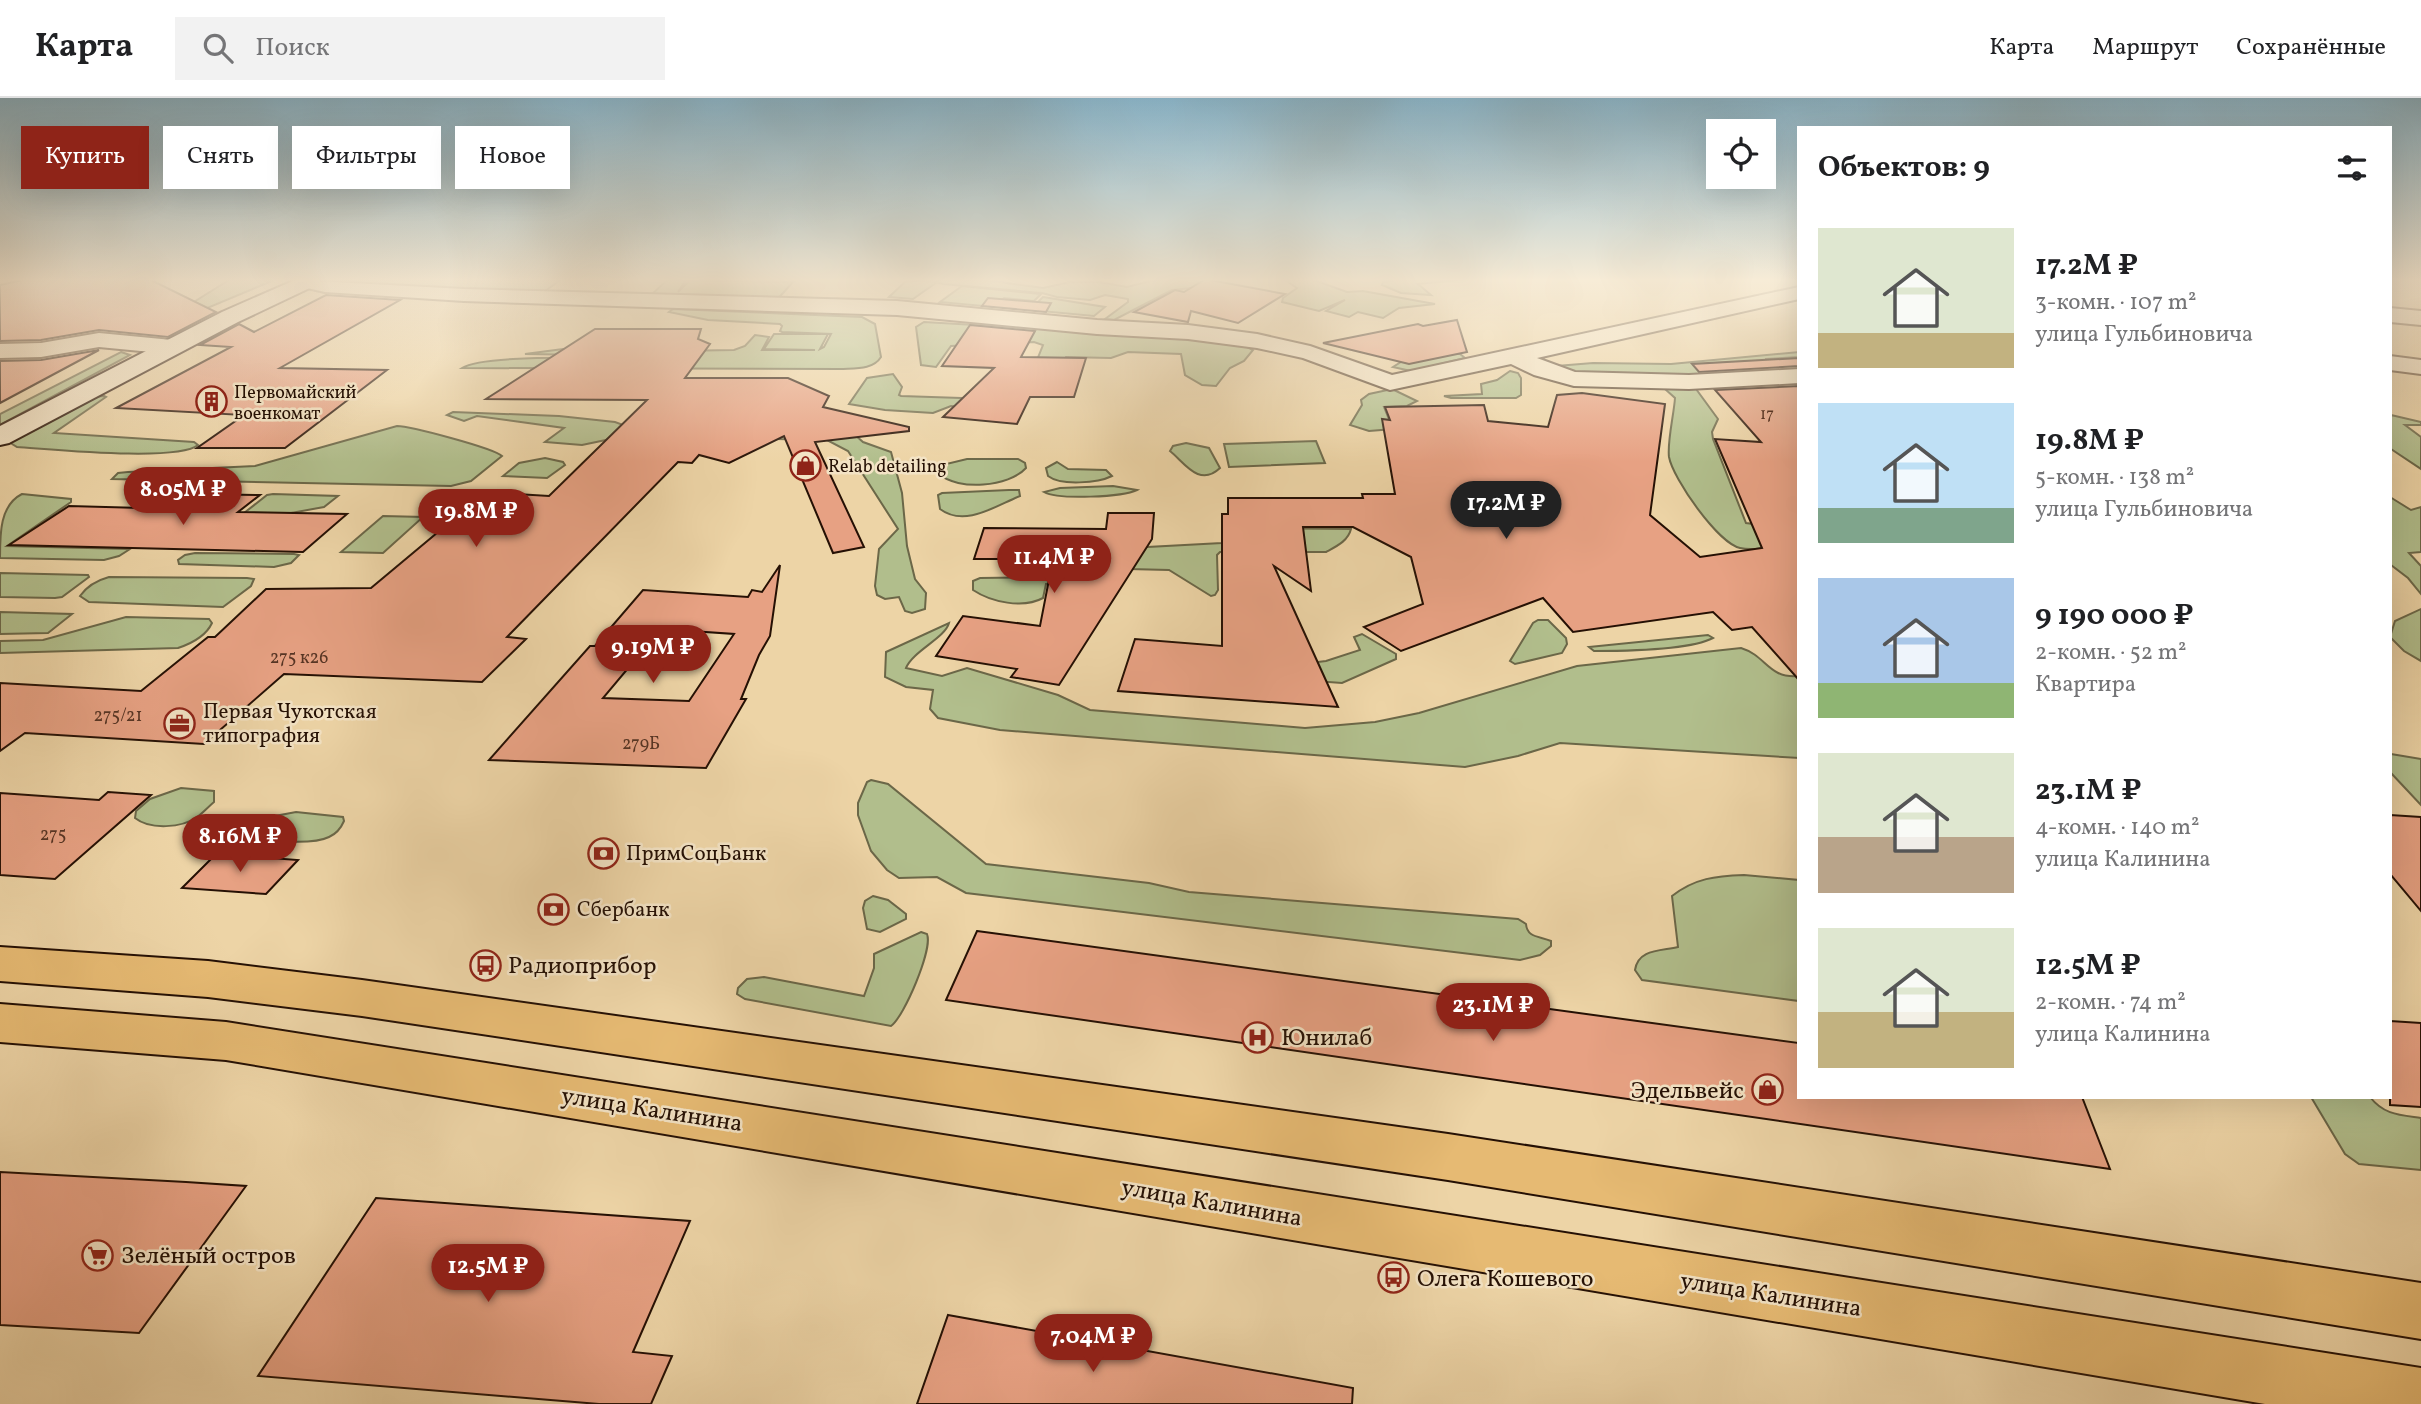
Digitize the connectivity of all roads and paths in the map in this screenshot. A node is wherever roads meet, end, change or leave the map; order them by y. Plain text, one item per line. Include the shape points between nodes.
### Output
1 (94, 341) edge
2 (109, 341) edge
3 (184, 341) edge
4 (1250, 341) edge
5 (1587, 341) edge
6 (172, 347) junction
7 (0, 351) edge
8 (1516, 357) junction
9 (2392, 363) edge
10 (2421, 367) edge
11 (1797, 376) edge
12 (0, 437) edge
13 (0, 964) edge
14 (0, 1023) edge
15 (2421, 1311) edge
16 (2421, 1399) edge

1 - 7 street
2 - 6 street
3 - 6 street
4 - 8 street via 1310,353 1391,383
5 - 8 street
6 - 12 street
8 - 11 street via 1574,379 1699,382
9 - 10 street
13 - 15 highway via 208,979 389,1002 1448,1157
14 - 16 highway, улица Калинина via 226,1041

